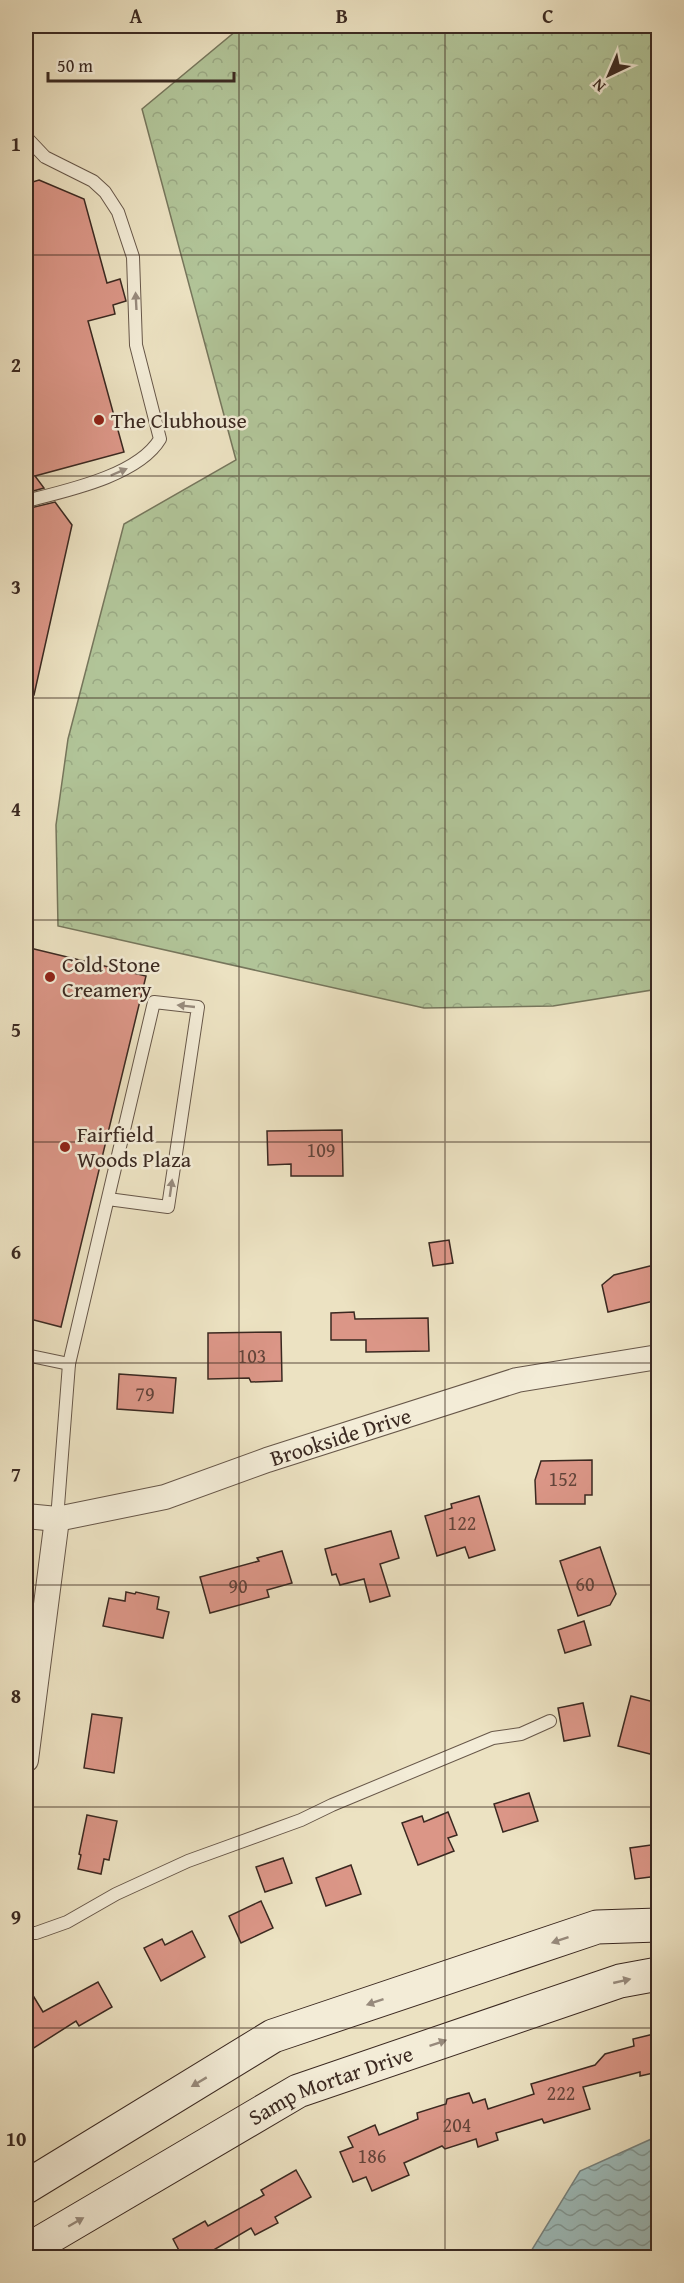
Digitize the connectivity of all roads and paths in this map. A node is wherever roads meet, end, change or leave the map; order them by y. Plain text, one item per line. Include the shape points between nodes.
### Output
1 (26, 137) edge
2 (26, 501) edge
3 (108, 1199) junction
4 (26, 1355) edge
5 (658, 1357) edge
6 (69, 1364) junction
7 (26, 1516) edge
8 (57, 1519) junction
9 (550, 1721) dead end
10 (26, 1760) edge
11 (658, 1925) edge
12 (26, 1933) edge
13 (658, 1974) edge
14 (26, 2187) edge
15 (26, 2251) edge

2 -> 1 lane via 123,471 153,450 160,439 136,345 133,257 118,212 93,181 45,157
3 -> 3 lane via 168,1207 198,1007 154,1002
3 - 6 lane
4 - 6 lane
5 - 8 street, Brookside Drive via 517,1380 165,1497
6 - 8 lane
7 - 8 street, Brookside Drive
8 - 10 street
9 - 12 lane via 521,1734 493,1738 301,1820 188,1861 67,1922
11 -> 14 main road via 597,1927 273,2036
15 -> 13 main road, Samp Mortar Drive via 298,2091 620,1981

